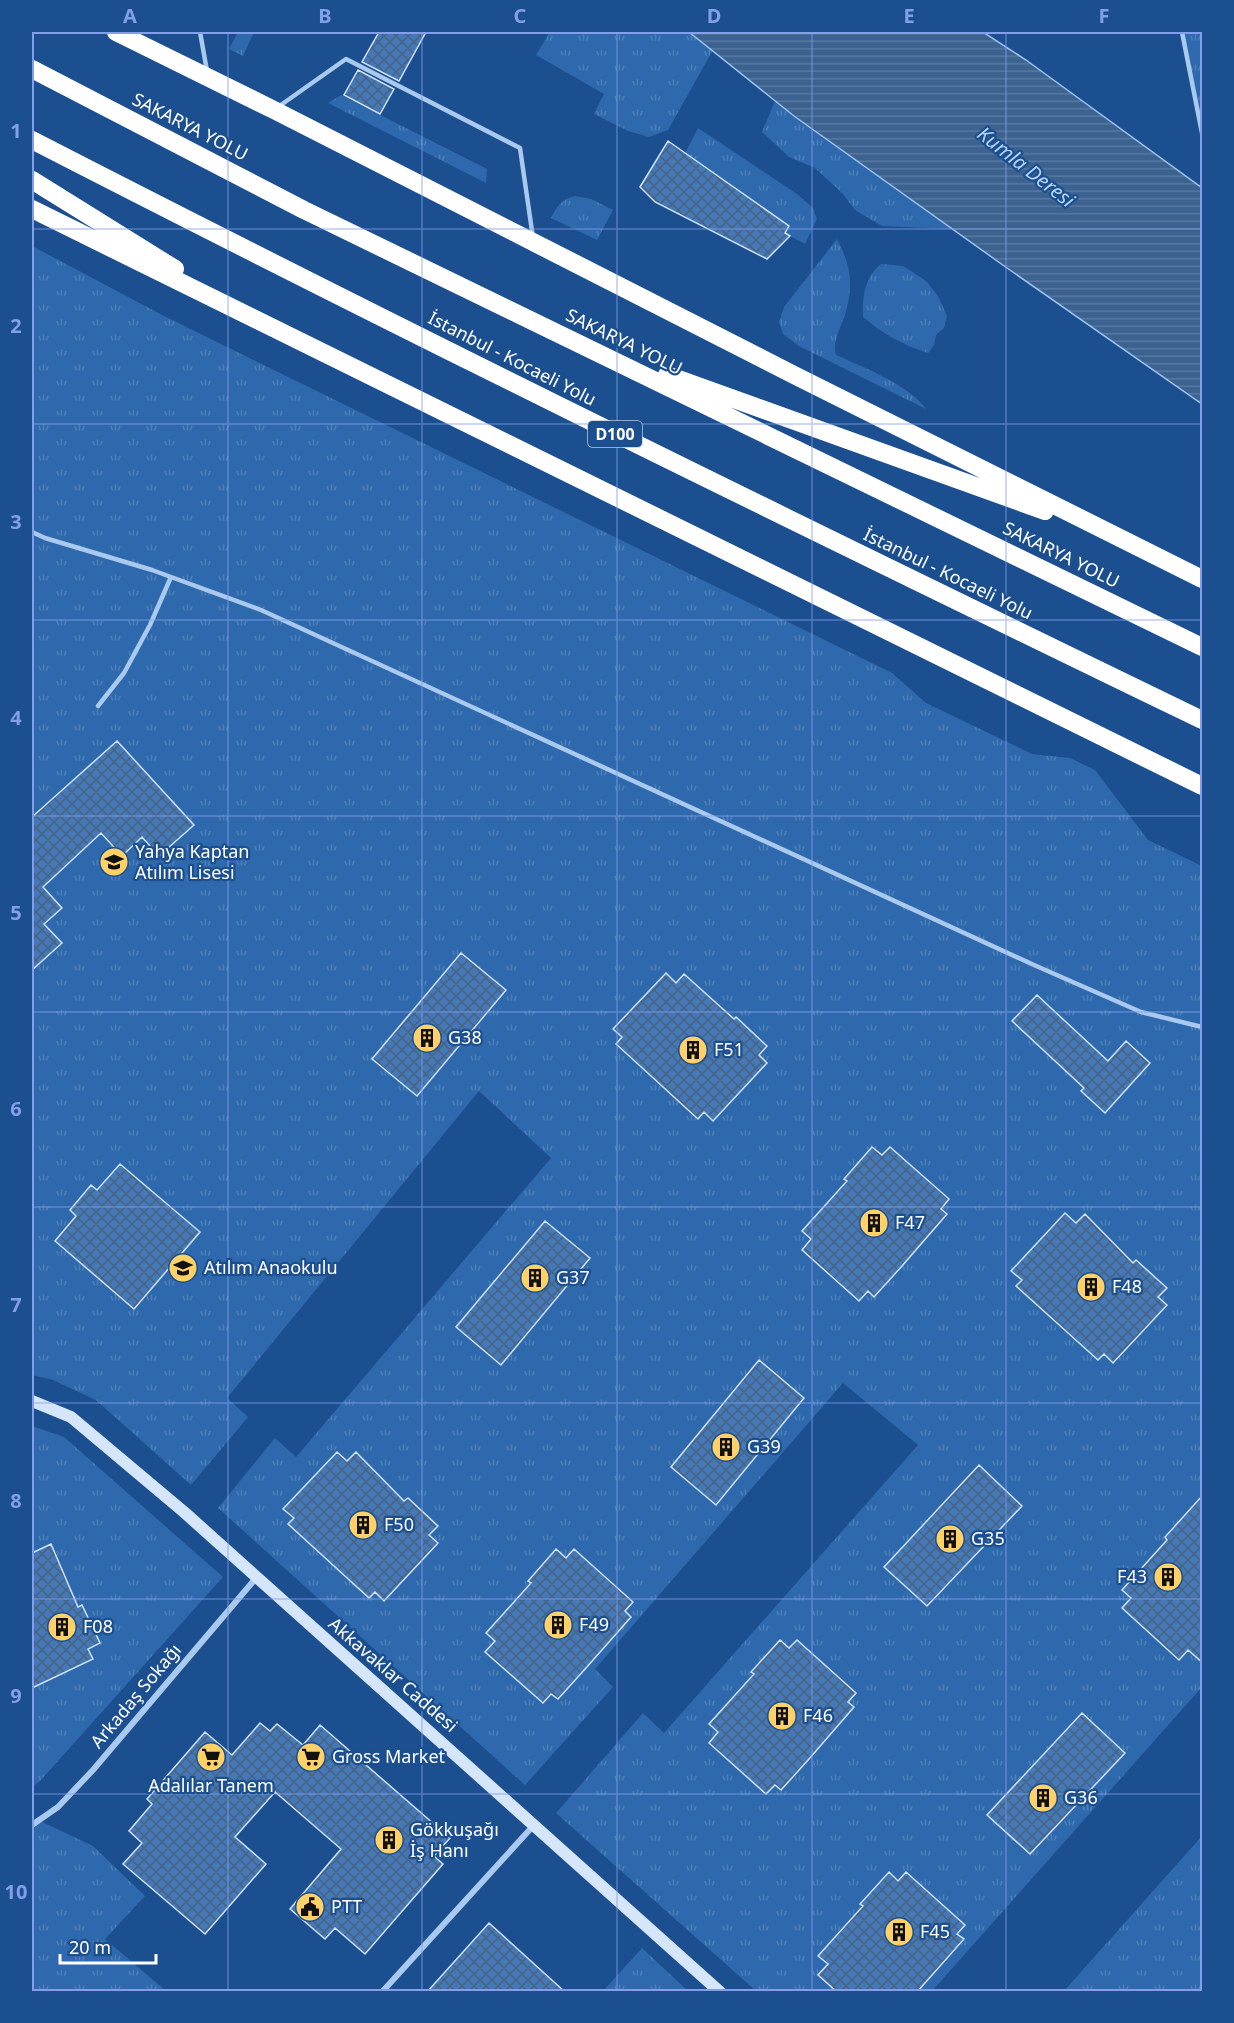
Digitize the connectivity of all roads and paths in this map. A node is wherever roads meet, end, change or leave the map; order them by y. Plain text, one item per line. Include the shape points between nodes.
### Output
1 (116, 32) edge
2 (200, 32) edge
3 (1182, 32) edge
4 (32, 69) edge
5 (208, 77) junction
6 (274, 110) junction
7 (1203, 133) edge
8 (32, 140) edge
9 (32, 180) edge
10 (32, 209) edge
11 (534, 243) junction
12 (266, 326) junction
13 (580, 344) junction
14 (32, 532) edge
15 (1123, 539) junction
16 (171, 577) junction
17 (1203, 579) edge
18 (1203, 647) edge
19 (98, 706) dead end
20 (1203, 720) edge
21 (1203, 786) edge
22 (1203, 1027) edge
23 (32, 1401) edge
24 (256, 1578) junction
25 (534, 1824) junction
26 (32, 1826) edge
27 (382, 1992) edge
28 (720, 1992) edge

1 - 5 highway
2 - 5 lane
3 - 7 lane
4 - 13 highway, SAKARYA YOLU via 304,210
5 - 6 highway
6 - 11 highway
6 - 11 lane via 346,59 510,142 520,148
8 - 20 highway, İstanbul - Kocaeli Yolu / D100 via 727,490
9 - 12 highway
10 - 12 highway
11 - 15 highway
12 - 21 highway
13 - 15 highway
13 - 18 highway, SAKARYA YOLU
14 - 16 lane
15 - 17 highway
16 - 19 lane via 150,626
16 - 22 lane via 261,610 1141,1012
23 - 24 street, Akkavaklar Caddesi via 71,1417
24 - 25 street, Akkavaklar Caddesi
24 - 26 street, Arkadaş Sokağı via 93,1770 58,1807
25 - 27 street
25 - 28 street, Akkavaklar Caddesi

